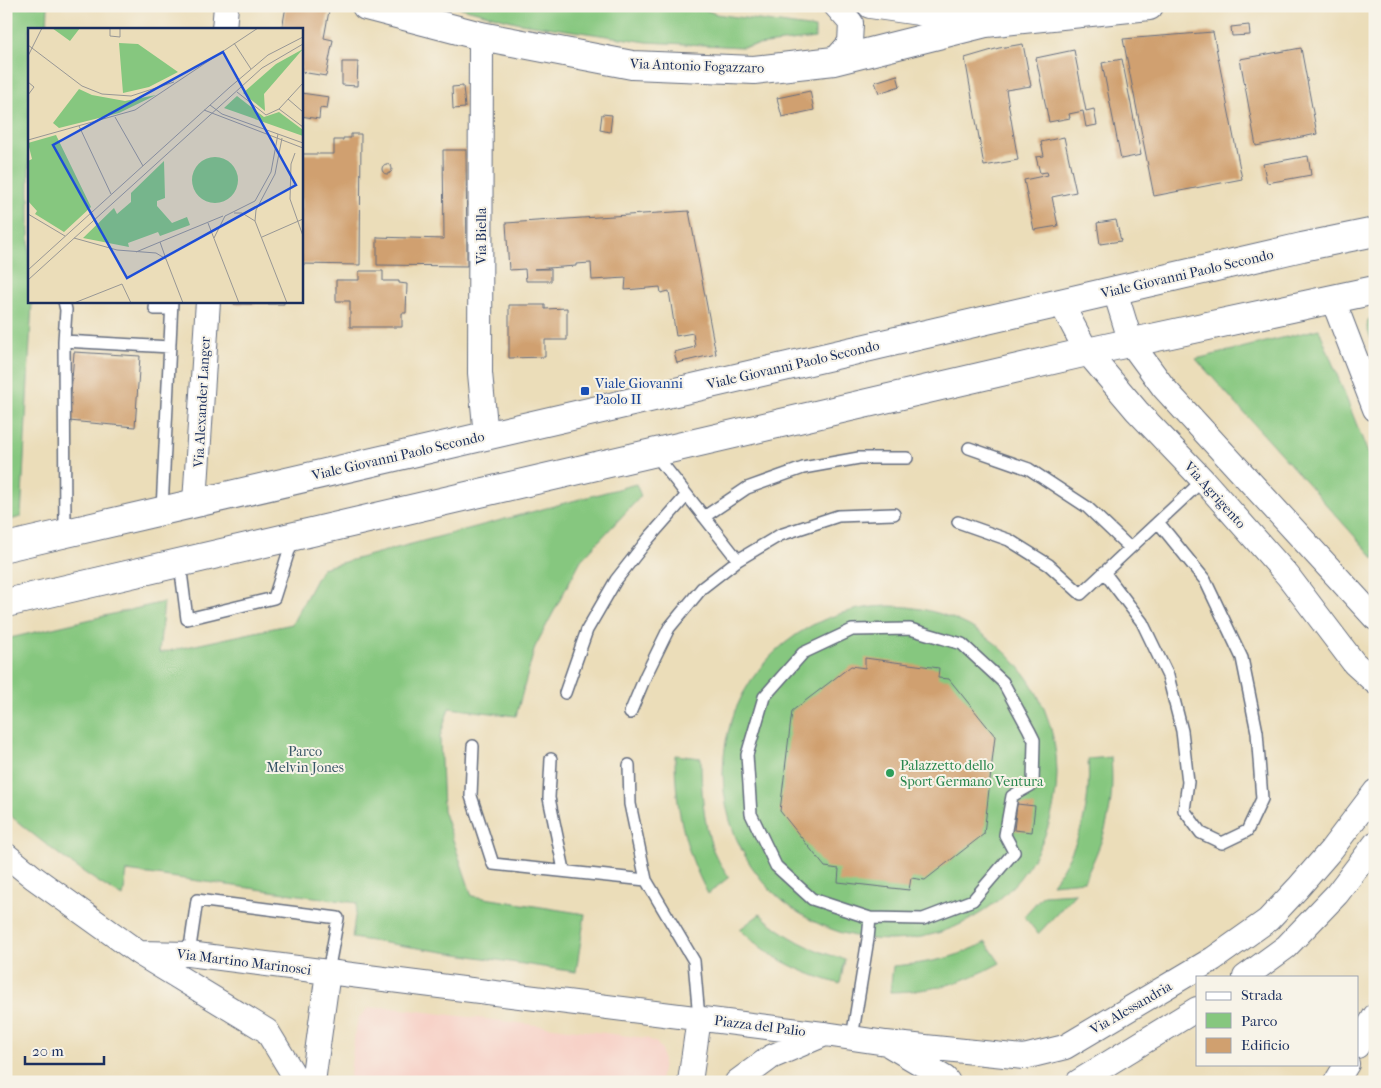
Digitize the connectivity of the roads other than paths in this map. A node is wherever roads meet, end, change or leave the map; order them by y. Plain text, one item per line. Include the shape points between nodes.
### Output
1 (226, 6) edge
2 (366, 6) edge
3 (836, 6) edge
4 (870, 6) edge
5 (1149, 6) edge
6 (986, 23) junction
7 (224, 28) edge
8 (481, 36) junction
9 (834, 61) junction
10 (1375, 232) edge
11 (1375, 290) edge
12 (1115, 291) junction
13 (1333, 300) junction
14 (156, 302) edge
15 (208, 302) edge
16 (65, 304) edge
17 (1062, 304) junction
18 (172, 305) edge
19 (64, 340) junction
20 (1131, 343) junction
21 (170, 347) junction
22 (1088, 352) junction
23 (1375, 409) edge
24 (486, 436) junction
25 (969, 448) dead end
26 (654, 453) junction
27 (907, 458) dead end
28 (1203, 480) junction
29 (687, 495) junction
30 (195, 502) junction
31 (162, 510) junction
32 (894, 514) dead end
33 (704, 517) junction
34 (958, 522) dead end
35 (1158, 522) junction
36 (65, 533) junction
37 (293, 538) junction
38 (6, 547) edge
39 (1130, 548) junction
40 (738, 560) junction
41 (180, 564) junction
42 (1104, 572) junction
43 (6, 603) edge
44 (1375, 618) edge
45 (1375, 682) edge
46 (565, 693) dead end
47 (630, 713) dead end
48 (473, 746) dead end
49 (551, 759) dead end
50 (629, 766) dead end
51 (1375, 792) edge
52 (1375, 844) edge
53 (6, 855) edge
54 (564, 870) junction
55 (646, 880) junction
56 (870, 918) junction
57 (139, 953) junction
58 (189, 954) junction
59 (328, 972) junction
60 (1246, 976) edge
61 (1196, 1010) edge
62 (1375, 1016) edge
63 (698, 1018) junction
64 (825, 1034) junction
65 (852, 1038) junction
66 (886, 1043) junction
67 (1358, 1044) edge
68 (1024, 1057) joint
69 (1345, 1066) edge
70 (298, 1082) edge
71 (313, 1082) edge
72 (690, 1082) edge
73 (737, 1082) edge
74 (948, 1082) edge
75 (1078, 1082) edge
76 (1336, 1082) edge

1 - 7 street
2 - 8 main road, Via Antonio Fogazzaro
3 - 9 street via 851,23 850,43
4 - 6 street
5 - 6 main road, Via Antonio Fogazzaro
6 - 9 main road, Via Antonio Fogazzaro
8 - 9 main road, Via Antonio Fogazzaro via 632,64 754,70
8 - 24 street, Via Biella via 480,373
10 - 12 main road, Viale Giovanni Paolo Secondo
11 - 13 main road
12 - 17 main road, Viale Giovanni Paolo Secondo
12 - 20 street
13 - 20 main road
13 - 23 street
14 - 18 lane via 155,309
15 - 30 street, Via Alexander Langer
16 - 19 lane
17 - 22 street, Via Agrigento
17 - 24 main road, Viale Giovanni Paolo Secondo
18 - 21 lane
19 - 21 lane
19 - 36 lane
20 - 22 main road
20 - 44 street via 1164,388
21 - 31 lane
22 - 26 main road
22 - 28 street, Via Agrigento via 1137,411
24 - 30 main road, Viale Giovanni Paolo Secondo
25 - 39 lane via 1029,469 1087,507
26 - 29 lane
26 - 37 main road
27 - 33 lane via 859,458 802,468 747,488
28 - 35 lane
28 - 45 street, Via Agrigento via 1288,576 1354,663
29 - 33 lane
29 - 46 lane via 616,580 587,630
30 - 31 main road, Viale Giovanni Paolo Secondo
31 - 36 main road, Viale Giovanni Paolo Secondo
32 - 40 lane via 838,516 780,535
33 - 40 lane
34 - 42 lane via 1009,540 1049,565 1081,594
35 - 39 lane
35 - 42 lane via 1204,580 1242,658 1257,732 1262,799 1247,832 1222,843 1201,833 1184,810 1188,782 1182,731 1168,676 1142,622
36 - 38 main road, Viale Giovanni Paolo Secondo
37 - 41 main road
37 - 41 lane via 274,598 187,619
39 - 42 lane
40 - 47 lane via 702,588 669,628
41 - 43 main road
48 - 54 lane via 471,796 493,864
49 - 54 lane via 549,798
50 - 55 lane via 630,804
51 - 68 street, Via Alessandria via 1314,869 1268,920 1213,959 1065,1047
52 - 60 street via 1337,894 1286,947
53 - 57 street, Via Martino Marinosci
54 - 55 lane
55 - 63 lane via 694,961
56 - 56 lane via 923,919 973,900 1014,852 1005,835 1012,796 1033,784 1034,740 1003,682 962,644 910,629 852,630 803,653 764,697 747,755 750,814 776,866 812,899
56 - 65 lane
57 - 58 street, Via Martino Marinosci
57 - 70 street, Via Martino Marinosci via 267,1031
58 - 59 street, Via Martino Marinosci
58 - 59 lane via 197,900 338,918
59 - 63 street
59 - 71 street, Via Martino Marinosci
61 - 75 street
62 - 67 street
63 - 64 street, Piazza del Palio
63 - 72 street, Piazza del Palio
64 - 65 street, Piazza del Palio
64 - 73 street, Piazza del Palio via 771,1057
65 - 66 street, Piazza del Palio
66 - 68 street, Piazza del Palio
66 - 74 street, Piazza del Palio
69 - 76 street

